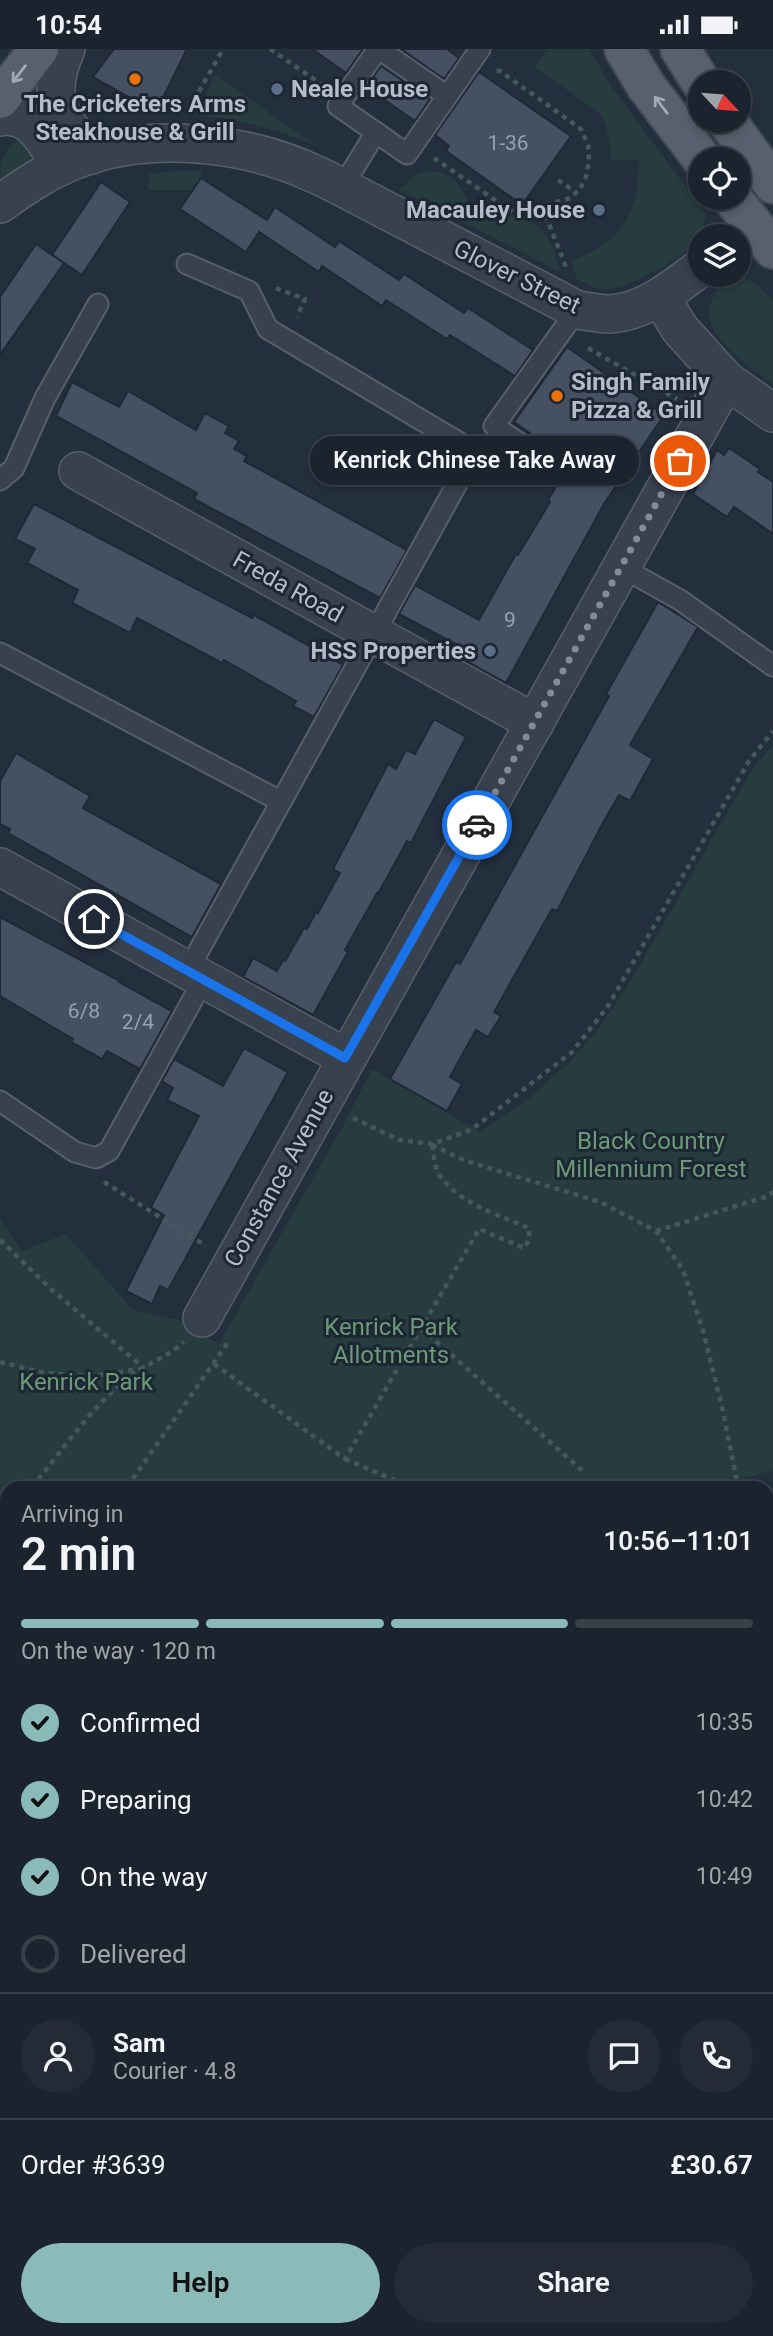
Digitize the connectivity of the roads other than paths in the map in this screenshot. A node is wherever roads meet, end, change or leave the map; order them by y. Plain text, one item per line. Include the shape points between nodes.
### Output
1 (39, 49) edge
2 (66, 49) edge
3 (379, 49) edge
4 (480, 49) edge
5 (624, 49) edge
6 (680, 49) edge
7 (693, 70) edge
8 (447, 96) junction
9 (0, 99) edge
10 (0, 117) edge
11 (376, 132) junction
12 (736, 133) edge
13 (693, 147) edge
14 (76, 161) junction
15 (773, 184) edge
16 (341, 188) junction
17 (0, 204) edge
18 (739, 210) edge
19 (755, 239) edge
20 (187, 264) dead end
21 (688, 277) edge
22 (661, 298) junction
23 (98, 304) dead end
24 (580, 328) junction
25 (726, 380) junction
26 (773, 413) edge
27 (78, 471) dead end
28 (566, 474) dead end
29 (0, 480) edge
30 (621, 567) junction
31 (373, 634) junction
32 (0, 653) edge
33 (773, 666) edge
34 (535, 723) junction
35 (280, 801) junction
36 (0, 867) edge
37 (196, 974) junction
38 (345, 1058) junction
39 (0, 1101) edge
40 (213, 1328) road end

1 -> 9 main road
2 - 14 street via 57,70 56,97
3 - 8 lane
3 - 11 lane via 338,106
4 - 8 lane
13 -> 5 main road
6 - 7 main road
8 - 11 lane via 407,154
10 - 14 street via 24,120
11 - 16 lane
12 - 15 main road
14 - 16 street, Glover Street via 125,145 215,145 316,174
14 - 17 street, Glover Street via 37,178
16 - 24 street, Glover Street
18 - 19 main road
20 - 31 lane via 249,291 268,329 465,446 472,455
21 - 22 street, Glover Street
22 - 24 street, Glover Street
22 - 25 street via 680,328
23 - 29 lane via 44,398 14,468
24 - 28 lane via 494,426
25 - 26 street
25 - 30 street, Constance Avenue
27 - 31 street, Freda Road
30 - 33 lane via 680,600
30 - 34 street, Constance Avenue
31 - 34 street, Freda Road
31 - 35 lane
32 - 35 lane
34 - 38 street, Constance Avenue
35 - 37 lane
36 - 37 street
37 - 38 street
37 - 39 lane via 109,1151 96,1158 75,1152
38 - 40 street, Constance Avenue

